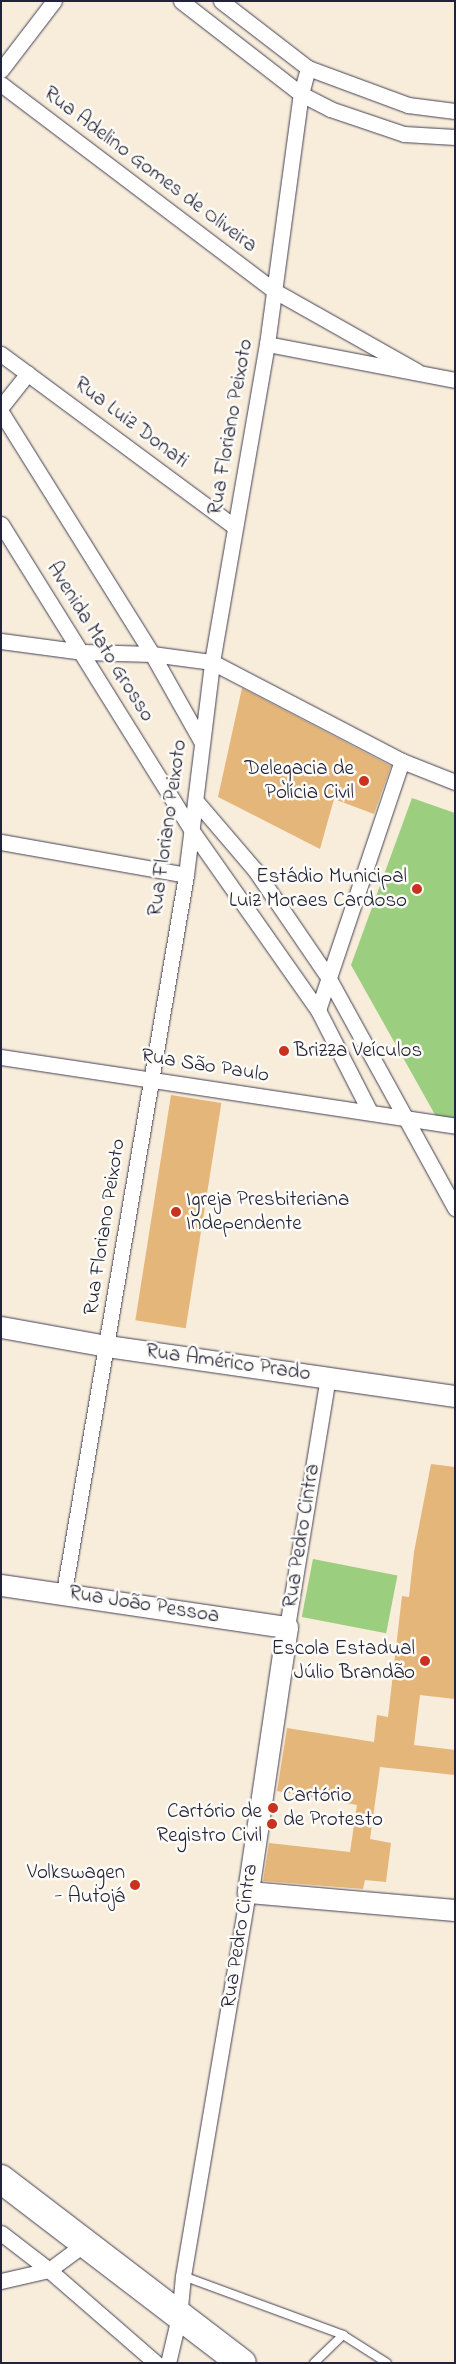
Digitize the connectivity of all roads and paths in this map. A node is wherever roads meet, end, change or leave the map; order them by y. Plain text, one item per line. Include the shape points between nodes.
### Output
1 (54, 1) edge
2 (181, 1) edge
3 (221, 1) edge
4 (308, 68) junction
5 (1, 70) edge
6 (1, 84) edge
7 (302, 94) junction
8 (455, 111) edge
9 (455, 137) edge
10 (273, 290) junction
11 (267, 344) junction
12 (1, 354) edge
13 (417, 371) junction
14 (28, 374) junction
15 (455, 380) edge
16 (1, 407) edge
17 (1, 412) edge
18 (1, 524) edge
19 (235, 527) junction
20 (1, 641) edge
21 (83, 652) junction
22 (152, 654) junction
23 (212, 662) junction
24 (201, 741) junction
25 (402, 761) junction
26 (455, 782) edge
27 (196, 800) junction
28 (192, 832) junction
29 (1, 842) edge
30 (186, 875) junction
31 (328, 977) junction
32 (318, 1010) junction
33 (1, 1057) edge
34 (150, 1079) junction
35 (370, 1112) junction
36 (403, 1116) junction
37 (455, 1126) edge
38 (455, 1208) edge
39 (1, 1327) edge
40 (107, 1346) junction
41 (328, 1377) junction
42 (455, 1396) edge
43 (1, 1584) edge
44 (64, 1592) junction
45 (287, 1627) junction
46 (248, 1892) junction
47 (455, 1910) edge
48 (1, 2179) edge
49 (1, 2233) edge
50 (87, 2242) junction
51 (49, 2270) junction
52 (183, 2276) junction
53 (1, 2281) edge
54 (179, 2317) junction
55 (343, 2336) junction
56 (156, 2363) edge
57 (168, 2363) edge
58 (242, 2363) edge
59 (314, 2363) edge
60 (387, 2363) edge

1 - 5 street
2 - 7 street
3 - 4 street
4 - 7 street, Rua Floriano Peixoto
4 - 8 street via 408,105
6 - 10 street, Rua Adelino Gomes de Oliveira
7 - 9 street via 330,109 404,134
7 - 10 street, Rua Floriano Peixoto
10 - 11 street, Rua Floriano Peixoto
10 - 13 street, Rua Adelino Gomes de Oliveira
11 - 13 street
11 - 19 street, Rua Floriano Peixoto
12 - 14 street, Rua Luiz Donati
13 - 15 street
14 - 16 street
14 - 19 street, Rua Luiz Donati
17 - 22 street, Avenida Mato Grosso
18 - 21 street, Avenida Mato Grosso
19 - 23 street, Rua Floriano Peixoto
20 - 21 street
21 - 22 street
21 - 28 street, Avenida Mato Grosso
22 - 23 street
22 - 24 street, Avenida Mato Grosso
23 - 24 street, Rua Floriano Peixoto
23 - 25 street
24 - 27 street, Rua Floriano Peixoto
25 - 26 street
25 - 31 street
27 - 28 street, Rua Floriano Peixoto
27 - 31 street via 255,870
28 - 30 street, Rua Floriano Peixoto
28 - 32 street, Avenida Mato Grosso
29 - 30 street
30 - 34 street, Rua Floriano Peixoto
31 - 32 street
31 - 36 street
32 - 35 street, Avenida Mato Grosso
33 - 34 street, Rua São Paulo
34 - 35 street, Rua São Paulo
34 - 40 street, Rua Floriano Peixoto
35 - 36 street, Rua São Paulo
36 - 37 street, Rua São Paulo
36 - 38 street
39 - 40 street, Rua Américo Prado
40 - 41 street, Rua Américo Prado
40 - 44 street, Rua Floriano Peixoto
41 - 42 street, Rua Américo Prado
41 - 45 street, Rua Pedro Cintra
43 - 44 street, Rua João Pessoa
44 - 45 street, Rua João Pessoa
45 - 46 street, Rua Pedro Cintra
46 - 47 street
46 - 52 street, Rua Pedro Cintra
48 - 50 highway
49 - 51 street
50 - 51 street
50 - 54 highway
51 - 53 street
51 - 56 street
52 - 54 street, Rua Pedro Cintra
52 - 55 lane
54 - 57 street, Rua Pedro Cintra
54 - 58 highway
55 - 59 lane
55 - 60 lane

